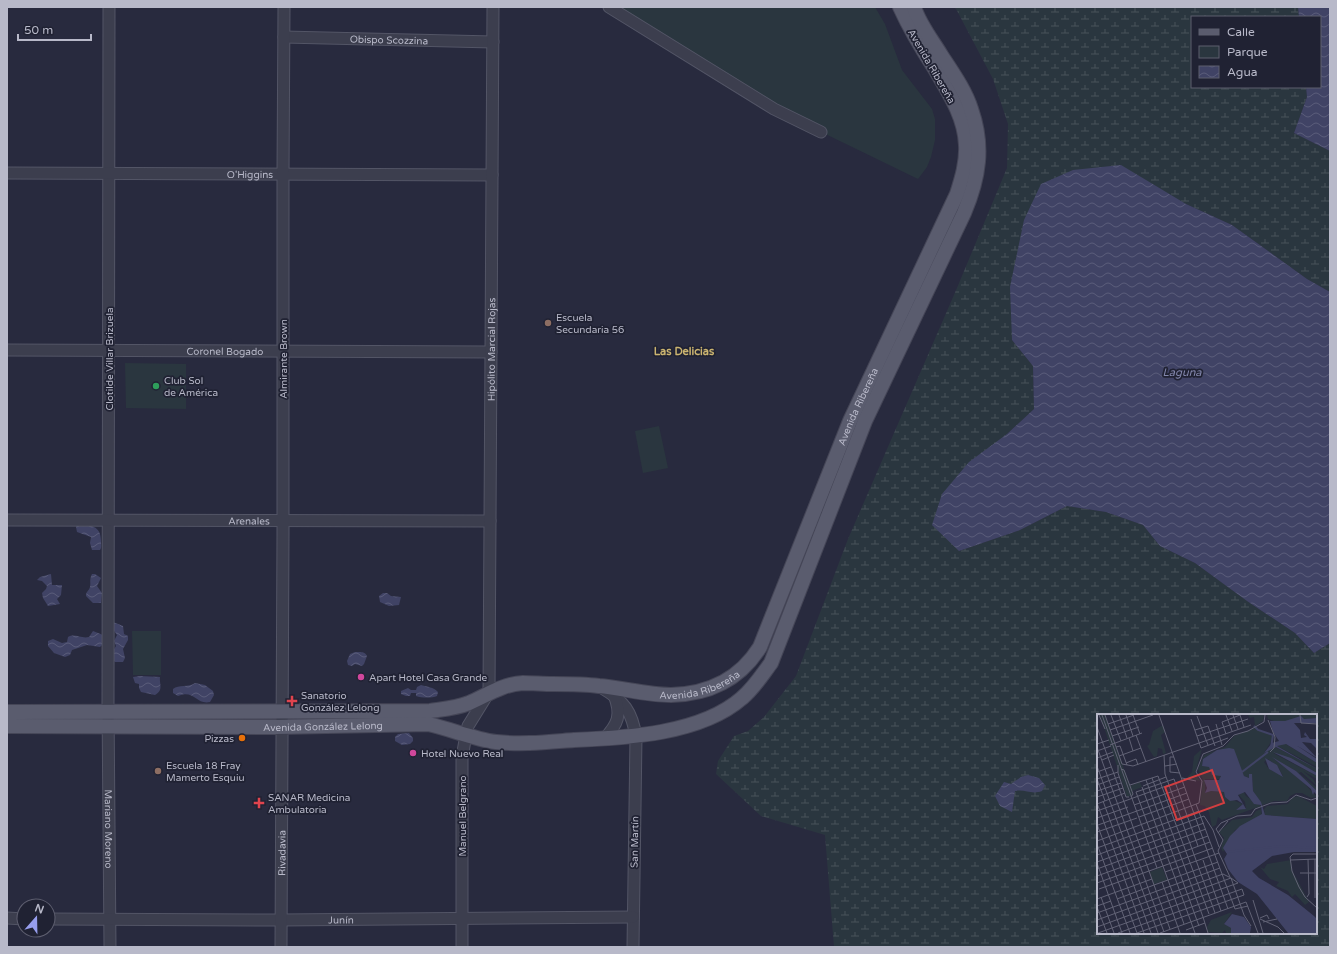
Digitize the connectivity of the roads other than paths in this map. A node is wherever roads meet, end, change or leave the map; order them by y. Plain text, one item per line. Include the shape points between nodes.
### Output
1 (109, 7) edge
2 (284, 7) edge
3 (493, 7) edge
4 (609, 7) edge
5 (900, 7) edge
6 (914, 7) edge
7 (284, 37) junction
8 (493, 42) junction
9 (821, 132) dead end
10 (7, 172) edge
11 (109, 173) junction
12 (283, 173) junction
13 (492, 175) junction
14 (7, 350) edge
15 (109, 350) junction
16 (283, 350) junction
17 (491, 352) junction
18 (7, 520) edge
19 (109, 520) junction
20 (283, 521) junction
21 (490, 521) junction
22 (599, 686) junction
23 (489, 692) junction
24 (614, 695) junction
25 (282, 711) junction
26 (7, 712) edge
27 (108, 712) junction
28 (418, 717) junction
29 (7, 726) edge
30 (109, 726) junction
31 (282, 727) junction
32 (466, 735) junction
33 (636, 736) junction
34 (604, 739) junction
35 (633, 918) junction
36 (56, 919) edge
37 (110, 919) junction
38 (462, 919) junction
39 (281, 920) junction
40 (110, 947) edge
41 (281, 947) edge
42 (462, 947) edge
43 (633, 947) edge

1 - 11 street, Clotilde Villar Brizuela
2 - 7 street, Almirante Brown
3 - 8 street, Hipólito Marcial Rojas
4 - 9 street via 774,109
5 - 22 main road, Avenida Ribereña via 910,29 953,100 962,121 966,145 964,172 957,194 850,421 760,646 752,660 740,672 722,684 707,689 671,695
6 - 33 main road, Avenida Ribereña via 924,29 958,81 971,108 978,135 979,154 972,194 865,421 771,663 742,698 720,713 688,725
7 - 8 street, Obispo Scozzina
7 - 12 street, Almirante Brown
8 - 13 street, Hipólito Marcial Rojas
10 - 11 street, O'Higgins
11 - 12 street, O'Higgins
11 - 15 street, Clotilde Villar Brizuela
12 - 13 street, O'Higgins
12 - 16 street, Almirante Brown
13 - 17 street, Hipólito Marcial Rojas
14 - 15 street, Coronel Bogado
15 - 16 street, Coronel Bogado
15 - 19 street, Clotilde Villar Brizuela
16 - 17 street, Coronel Bogado
16 - 20 street, Almirante Brown
17 - 21 street, Hipólito Marcial Rojas
18 - 19 street, Arenales
19 - 20 street, Arenales
19 - 27 street, Clotilde Villar Brizuela
20 - 21 street, Arenales
20 - 25 street, Almirante Brown
21 - 23 street, Hipólito Marcial Rojas
22 - 23 main road, Avenida González Lelong via 522,683
22 - 24 street, San Martín
23 - 28 main road, Avenida González Lelong via 468,703 430,711
23 - 32 street, Manuel Belgrano via 468,726
24 - 33 street, San Martín via 630,714
24 - 34 street via 617,703 617,721
25 - 27 main road, Avenida González Lelong
25 - 28 main road, Avenida González Lelong
25 - 31 street, Rivadavia
26 - 27 main road, Avenida González Lelong
27 - 30 street, Mariano Moreno
28 - 31 main road, Avenida González Lelong
28 - 32 main road, Avenida González Lelong via 428,724
29 - 30 main road, Avenida González Lelong
30 - 31 main road, Avenida González Lelong
30 - 37 street, Mariano Moreno
31 - 39 street, Rivadavia
32 - 34 main road, Avenida González Lelong via 513,744
32 - 38 street, Manuel Belgrano via 462,757
33 - 34 main road, Avenida González Lelong
33 - 35 street, San Martín
35 - 38 street, Junín
35 - 43 street, San Martín
36 - 37 street, Junín
37 - 39 street, Junín
37 - 40 street, Mariano Moreno
38 - 39 street, Junín
38 - 42 street, Manuel Belgrano
39 - 41 street, Rivadavia

